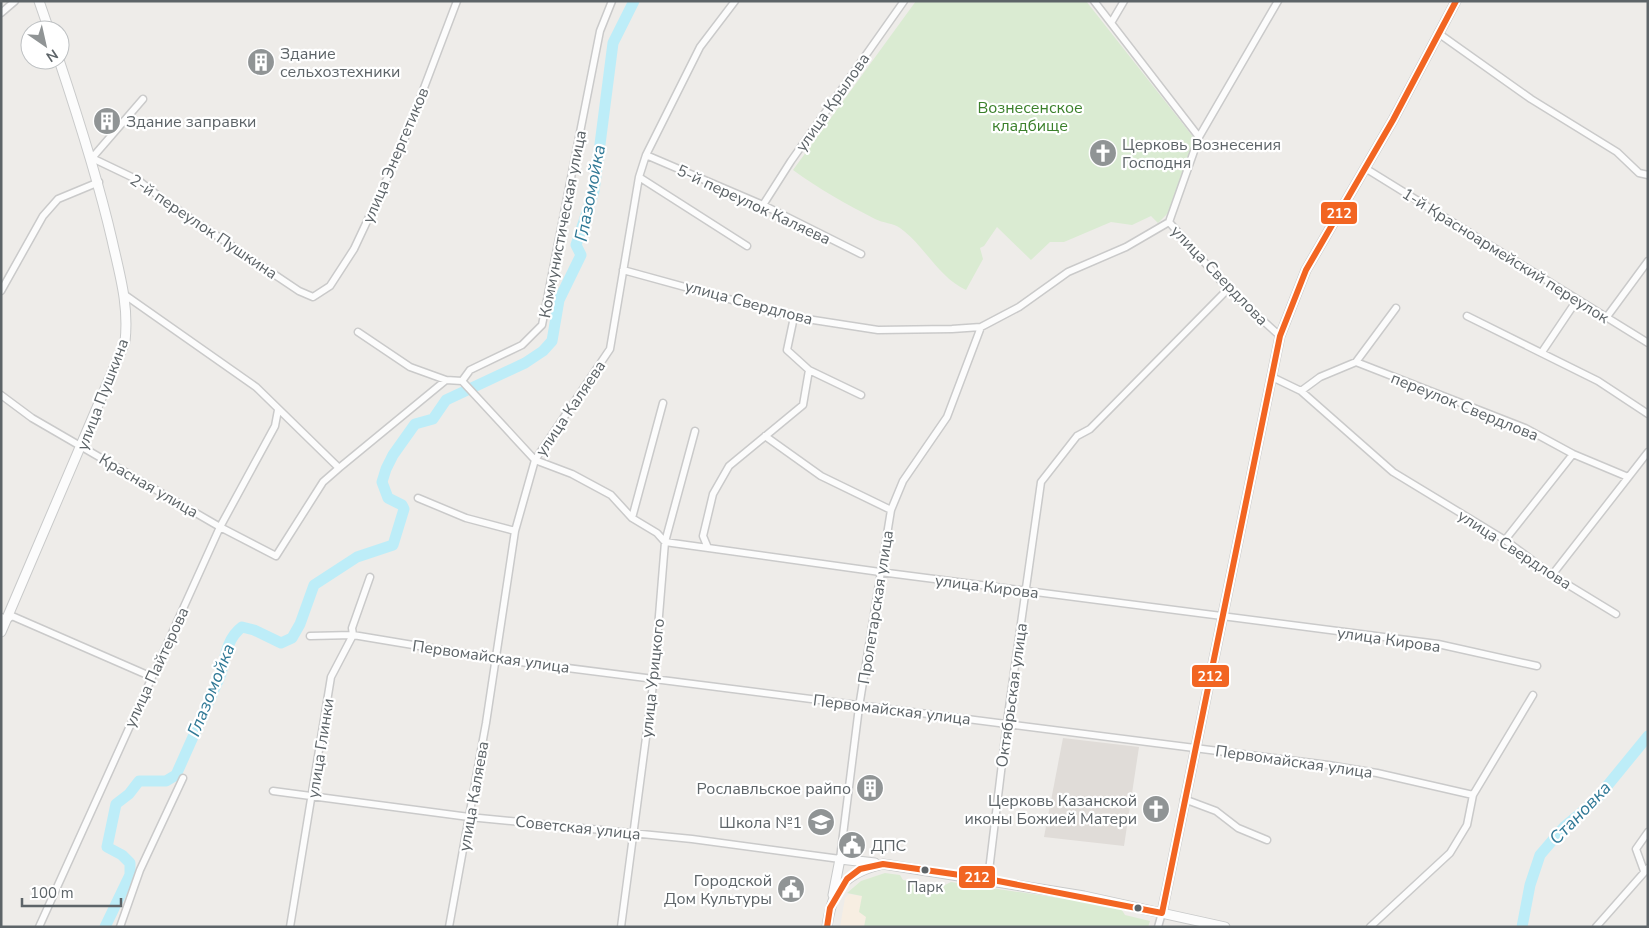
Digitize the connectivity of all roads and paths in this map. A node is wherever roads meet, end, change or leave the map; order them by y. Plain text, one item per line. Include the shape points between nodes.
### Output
1 (15, 1) edge
2 (39, 1) edge
3 (457, 1) edge
4 (612, 1) edge
5 (735, 1) edge
6 (904, 1) edge
7 (1094, 1) edge
8 (1124, 1) edge
9 (1278, 1) edge
10 (1456, 1) edge
11 (1, 13) edge
12 (46, 20) edge
13 (1111, 23) junction
14 (1438, 33) junction
15 (62, 70) edge
16 (143, 99) dead end
17 (1199, 137) junction
18 (646, 155) junction
19 (92, 158) junction
20 (1365, 168) junction
21 (1648, 175) edge
22 (639, 177) junction
23 (99, 182) junction
24 (763, 205) junction
25 (1168, 222) junction
26 (747, 246) dead end
27 (861, 254) dead end
28 (1648, 261) edge
29 (623, 270) junction
30 (1228, 289) junction
31 (1, 291) edge
32 (125, 295) junction
33 (313, 297) joint
34 (1577, 300) junction
35 (1396, 308) dead end
36 (1467, 316) dead end
37 (794, 317) junction
38 (1606, 318) junction
39 (981, 327) junction
40 (358, 332) dead end
41 (1280, 336) junction
42 (1648, 343) edge
43 (1542, 352) junction
44 (1356, 362) junction
45 (809, 370) junction
46 (1272, 377) junction
47 (446, 380) junction
48 (462, 381) junction
49 (1301, 391) junction
50 (860, 395) dead end
51 (1, 396) edge
52 (663, 402) dead end
53 (278, 410) junction
54 (1648, 414) edge
55 (695, 432) dead end
56 (765, 436) junction
57 (82, 446) junction
58 (1648, 452) edge
59 (1573, 454) junction
60 (535, 460) junction
61 (339, 468) junction
62 (1628, 477) junction
63 (418, 498) dead end
64 (891, 510) junction
65 (632, 518) junction
66 (220, 527) junction
67 (515, 531) junction
68 (1505, 540) junction
69 (665, 542) junction
70 (708, 548) junction
71 (880, 572) junction
72 (1552, 574) junction
73 (370, 577) dead end
74 (1025, 591) junction
75 (1616, 614) dead end
76 (1221, 617) junction
77 (4, 618) edge
78 (1, 632) edge
79 (353, 635) junction
80 (310, 636) dead end
81 (497, 659) junction
82 (1537, 666) dead end
83 (152, 677) junction
84 (654, 678) junction
85 (1533, 695) dead end
86 (859, 706) junction
87 (1007, 722) junction
88 (1195, 747) junction
89 (183, 778) dead end
90 (273, 791) dead end
91 (1473, 796) junction
92 (311, 798) junction
93 (1184, 799) junction
94 (469, 817) junction
95 (1648, 832) edge
96 (632, 833) junction
97 (1268, 840) dead end
98 (840, 859) junction
99 (882, 864) junction
100 (860, 869) joint
101 (1646, 869) edge
102 (988, 879) junction
103 (830, 908) junction
104 (1162, 913) junction
105 (39, 927) edge
106 (120, 927) edge
107 (290, 927) edge
108 (449, 927) edge
109 (621, 927) edge
110 (827, 927) edge
111 (1158, 927) edge
112 (1224, 927) edge
113 (1370, 927) edge
114 (1596, 927) edge

1 - 11 street
2 - 12 main road
3 - 33 street, улица Энергетиков via 400,151 354,250 330,286
4 - 48 street, Коммунистическая улица via 600,31 542,325 522,344 470,370
5 - 18 street, улица Каляева via 700,47
6 - 24 street, улица Крылова
7 - 13 street
8 - 13 street
9 - 17 street
10 - 14 main road
13 - 17 street
14 - 20 main road
14 - 21 street via 1531,99 1618,152 1639,173
15 - 19 main road, улица Пушкина
16 - 19 street
17 - 25 street
18 - 22 street, улица Каляева
18 - 24 street, 5-й переулок Каляева
19 - 23 main road, улица Пушкина
19 - 33 street, 2-й переулок Пушкина via 138,180 299,291
20 - 34 street, 1-й Красноармейский переулок
20 - 41 main road via 1306,270
22 - 26 street
22 - 29 street, улица Каляева
23 - 31 street via 58,199 43,216
23 - 32 main road, улица Пушкина
24 - 27 street, 5-й переулок Каляева
25 - 30 street, улица Свердлова
25 - 39 street, улица Свердлова via 1126,246 1068,272 1019,307
28 - 38 street
29 - 37 street, улица Свердлова
29 - 60 street, улица Каляева via 610,349
30 - 41 street, улица Свердлова
30 - 74 street, Октябрьская улица via 1090,429 1077,436 1041,482
32 - 53 street via 256,387
32 - 57 main road, улица Пушкина via 128,316 125,342
34 - 38 street, 1-й Красноармейский переулок
34 - 43 street
35 - 44 street
36 - 43 street
37 - 39 street, улица Свердлова via 878,330
37 - 45 street via 787,350
38 - 42 street, 1-й Красноармейский переулок
39 - 64 street, Пролетарская улица via 947,417 903,481
40 - 47 street via 410,367
41 - 46 main road
43 - 54 street via 1598,381
44 - 49 street via 1320,377
44 - 59 street, переулок Свердлова via 1525,428
45 - 50 street
45 - 56 street via 803,405
46 - 49 street, улица Свердлова
46 - 76 main road
47 - 48 street
47 - 61 street
48 - 60 street
49 - 68 street, улица Свердлова via 1393,472
51 - 57 street, Красная улица
52 - 65 street
53 - 61 street
53 - 66 street, улица Пайтерова via 276,426
55 - 69 street, улица Урицкого
56 - 64 street via 821,476
56 - 70 street via 728,466 713,494 703,536
57 - 66 street, Красная улица
57 - 77 main road, улица Пушкина
58 - 62 street
59 - 62 street, переулок Свердлова
59 - 68 street
60 - 65 street via 572,474 611,495
60 - 67 street, улица Каляева
61 - 66 street via 323,482 276,556
62 - 72 street
63 - 67 street via 466,518
64 - 71 street, Пролетарская улица
65 - 69 street via 656,532
66 - 83 street, улица Пайтерова
67 - 81 street, улица Каляева
68 - 72 street, улица Свердлова
69 - 70 street, улица Кирова
69 - 84 street, улица Урицкого
70 - 71 street, улица Кирова
71 - 74 street, улица Кирова
71 - 86 street, Пролетарская улица
72 - 75 street, улица Свердлова
73 - 79 street, улица Глинки via 352,628
74 - 76 street, улица Кирова
74 - 87 street, Октябрьская улица
76 - 82 street, улица Кирова via 1438,644
76 - 88 main road
77 - 78 main road, улица Пушкина
77 - 83 street via 12,616
79 - 80 street, Первомайская улица
79 - 81 street, Первомайская улица
79 - 92 street, улица Глинки via 331,677
81 - 84 street, Первомайская улица
81 - 94 street, улица Каляева
83 - 105 street, улица Пайтерова
84 - 86 street, Первомайская улица
84 - 96 street, улица Урицкого
85 - 91 street
86 - 87 street, Первомайская улица
86 - 98 street, Пролетарская улица
87 - 88 street, Первомайская улица
87 - 102 street, Октябрьская улица
88 - 91 street, Первомайская улица via 1377,772
88 - 93 main road
89 - 106 street via 140,870
90 - 92 street, Советская улица
91 - 113 street via 1466,825 1450,853
92 - 94 street, Советская улица
92 - 107 street, улица Глинки
93 - 97 street via 1216,811 1238,828
93 - 104 main road
94 - 96 street, Советская улица
94 - 108 street, улица Каляева
95 - 101 street via 1636,848
96 - 98 street, Советская улица
96 - 109 street, улица Урицкого
98 - 99 main road, Советская улица
98 - 103 main road, Пролетарская улица
99 - 100 main road, Советская улица
99 - 102 main road, Советская улица
100 - 103 main road, Пролетарская улица via 837,892
101 - 114 street
102 - 104 main road, Советская улица
103 - 110 main road, Пролетарская улица
104 - 111 street
104 - 112 main road, Советская улица

